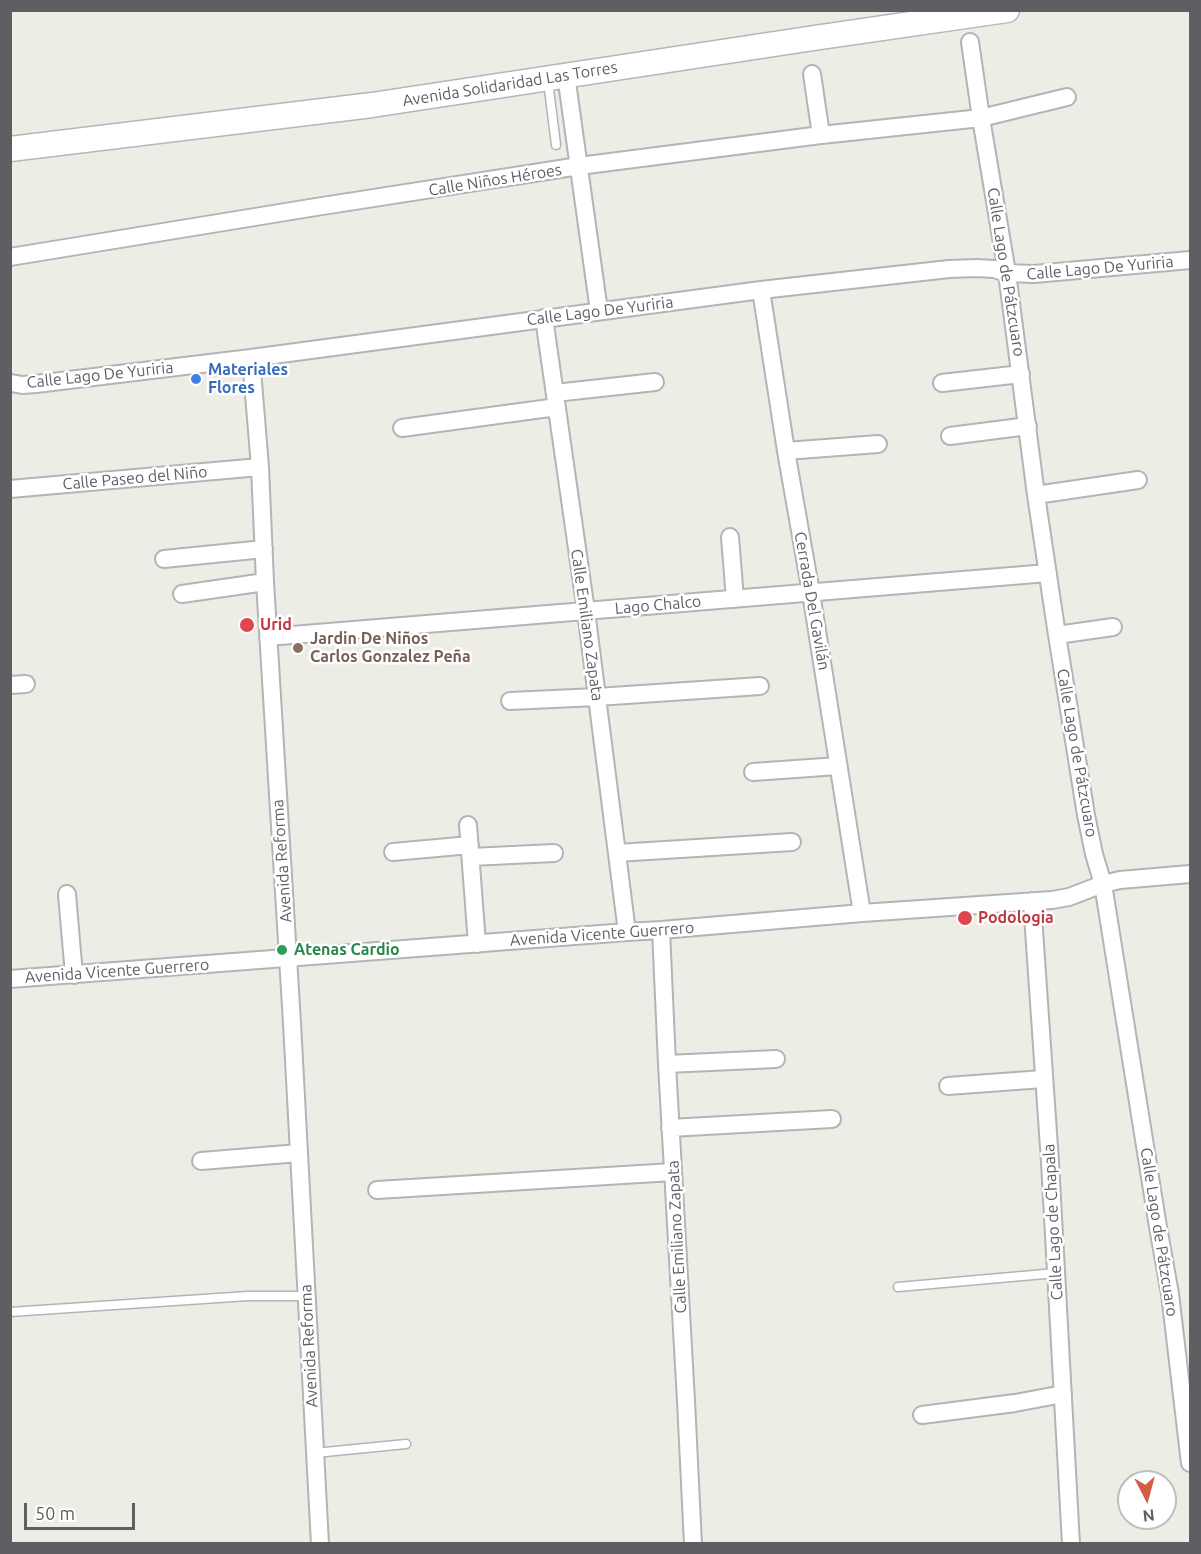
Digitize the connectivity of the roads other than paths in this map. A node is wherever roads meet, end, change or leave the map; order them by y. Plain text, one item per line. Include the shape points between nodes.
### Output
1 (900, 10) edge
2 (1007, 10) edge
3 (814, 38) junction
4 (970, 42) dead end
5 (812, 74) dead end
6 (557, 77) junction
7 (1067, 97) dead end
8 (981, 118) junction
9 (821, 135) junction
10 (556, 145) dead end
11 (10, 149) edge
12 (579, 166) junction
13 (10, 257) edge
14 (1191, 260) edge
15 (1007, 273) junction
16 (761, 290) junction
17 (599, 311) junction
18 (544, 318) junction
19 (251, 358) junction
20 (1021, 374) junction
21 (655, 382) dead end
22 (10, 383) edge
23 (942, 383) dead end
24 (556, 400) junction
25 (1028, 426) junction
26 (402, 428) dead end
27 (950, 436) dead end
28 (878, 444) dead end
29 (786, 452) junction
30 (260, 467) junction
31 (1138, 480) dead end
32 (10, 489) edge
33 (1036, 495) junction
34 (730, 537) dead end
35 (264, 549) junction
36 (164, 559) dead end
37 (1048, 573) junction
38 (265, 582) junction
39 (812, 593) junction
40 (182, 594) dead end
41 (735, 598) junction
42 (586, 611) junction
43 (1113, 627) dead end
44 (1057, 635) junction
45 (268, 637) junction
46 (760, 686) dead end
47 (597, 697) junction
48 (510, 701) dead end
49 (838, 766) junction
50 (753, 772) dead end
51 (468, 825) dead end
52 (792, 842) dead end
53 (471, 851) junction
54 (393, 852) dead end
55 (554, 853) dead end
56 (617, 853) junction
57 (1191, 874) edge
58 (1103, 884) junction
59 (67, 894) dead end
60 (1032, 901) junction
61 (862, 913) junction
62 (661, 930) junction
63 (627, 932) junction
64 (477, 944) junction
65 (288, 958) junction
66 (74, 975) junction
67 (10, 979) edge
68 (776, 1059) dead end
69 (667, 1064) junction
70 (1043, 1078) junction
71 (948, 1086) dead end
72 (832, 1119) dead end
73 (670, 1128) junction
74 (299, 1153) junction
75 (201, 1161) dead end
76 (673, 1172) junction
77 (377, 1190) dead end
78 (1056, 1273) junction
79 (898, 1287) dead end
80 (307, 1296) junction
81 (10, 1312) edge
82 (1063, 1394) junction
83 (922, 1415) dead end
84 (406, 1444) dead end
85 (315, 1454) junction
86 (1191, 1463) edge
87 (320, 1544) edge
88 (693, 1544) edge
89 (1071, 1544) edge

1 - 3 main road
2 - 3 main road, Avenida Solidaridad Las Torres
3 - 6 main road, Avenida Solidaridad Las Torres
4 - 8 street, Calle Lago de Pátzcuaro
5 - 9 street
6 - 10 lane
6 - 11 main road, Avenida Solidaridad Las Torres via 372,105
6 - 12 street
7 - 8 street, Calle Niños Héroes
8 - 9 street, Calle Niños Héroes
8 - 15 street, Calle Lago de Pátzcuaro
9 - 12 street, Calle Niños Héroes
12 - 13 street, Calle Niños Héroes
12 - 17 street
14 - 15 street, Calle Lago De Yuriria
15 - 16 street, Calle Lago De Yuriria via 994,269 949,269
15 - 20 street, Calle Lago de Pátzcuaro
16 - 17 street, Calle Lago De Yuriria
16 - 29 street, Cerrada Del Gavilán
17 - 18 street, Calle Lago De Yuriria
18 - 19 street, Calle Lago De Yuriria
18 - 24 street, Calle Emiliano Zapata
19 - 22 street, Calle Lago De Yuriria via 36,384
19 - 30 street, Avenida Reforma
20 - 23 street
20 - 25 street, Calle Lago de Pátzcuaro
21 - 24 street
24 - 26 street
24 - 42 street, Calle Emiliano Zapata
25 - 27 street
25 - 33 street, Calle Lago de Pátzcuaro
28 - 29 street
29 - 39 street, Cerrada Del Gavilán
30 - 32 street, Calle Paseo del Niño
30 - 35 street, Avenida Reforma
31 - 33 street
33 - 37 street, Calle Lago de Pátzcuaro
34 - 41 street
35 - 36 street
35 - 38 street, Avenida Reforma
37 - 39 street, Lago Chalco
37 - 44 street, Calle Lago de Pátzcuaro
38 - 40 street
38 - 45 street, Avenida Reforma
39 - 41 street, Lago Chalco
39 - 49 street, Cerrada Del Gavilán
41 - 42 street, Lago Chalco
42 - 45 street, Lago Chalco
42 - 47 street, Calle Emiliano Zapata
43 - 44 street
44 - 58 street, Calle Lago de Pátzcuaro via 1086,815
45 - 65 street, Avenida Reforma
46 - 47 street
47 - 48 street
47 - 56 street, Calle Emiliano Zapata
49 - 50 street
49 - 61 street, Cerrada Del Gavilán
51 - 53 street
52 - 56 street
53 - 54 street
53 - 55 street
53 - 64 street
56 - 63 street, Calle Emiliano Zapata
57 - 58 street, Avenida Vicente Guerrero
58 - 60 street, Avenida Vicente Guerrero via 1069,897
58 - 86 street, Calle Lago de Pátzcuaro via 1170,1294
59 - 66 street
60 - 61 street, Avenida Vicente Guerrero
60 - 70 street, Calle Lago de Chapala
61 - 62 street, Avenida Vicente Guerrero
62 - 63 street, Avenida Vicente Guerrero
62 - 69 street, Calle Emiliano Zapata
63 - 64 street, Avenida Vicente Guerrero
64 - 65 street, Avenida Vicente Guerrero
65 - 66 street, Avenida Vicente Guerrero
65 - 74 street, Avenida Reforma
66 - 67 street, Avenida Vicente Guerrero
68 - 69 street
69 - 73 street, Calle Emiliano Zapata
70 - 71 street
70 - 78 street, Calle Lago de Chapala
72 - 73 street
73 - 76 street, Calle Emiliano Zapata
74 - 75 street
74 - 80 street, Avenida Reforma
76 - 77 street
76 - 88 street, Calle Emiliano Zapata
78 - 79 lane
78 - 82 street, Calle Lago de Chapala
80 - 81 lane via 248,1296
80 - 85 street, Avenida Reforma
82 - 83 street
82 - 89 street, Calle Lago de Chapala
84 - 85 lane
85 - 87 street, Avenida Reforma

